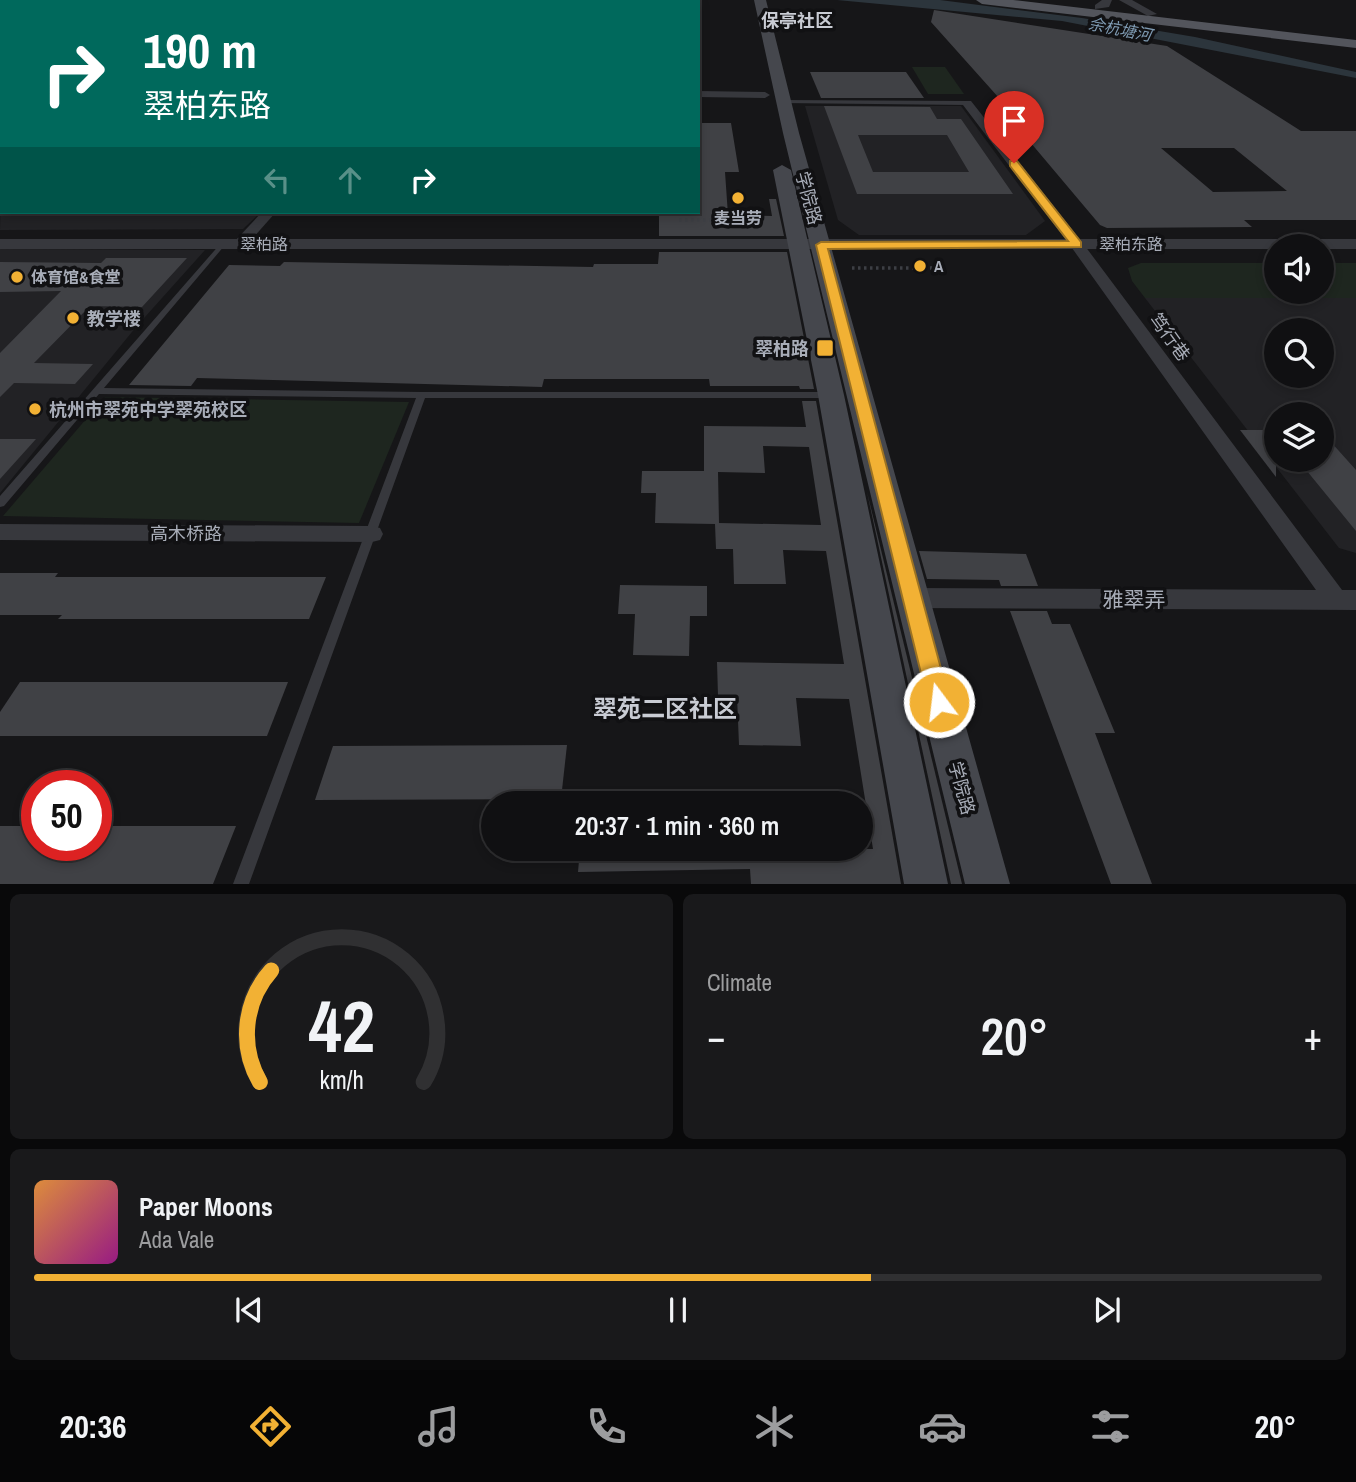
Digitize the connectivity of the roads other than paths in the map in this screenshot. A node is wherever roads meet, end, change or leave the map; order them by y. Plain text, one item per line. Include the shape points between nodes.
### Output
1 (744, 0) edge
2 (760, 0) edge
3 (982, 0) edge
4 (1039, 0) edge
5 (1124, 0) edge
6 (1103, 4) edge
7 (1152, 14) junction
8 (1356, 38) edge
9 (1356, 44) edge
10 (700, 94) edge
11 (774, 98) junction
12 (967, 103) joint
13 (267, 214) edge
14 (0, 244) edge
15 (231, 244) junction
16 (1077, 244) junction
17 (1356, 244) edge
18 (810, 245) junction
19 (95, 391) junction
20 (422, 395) junction
21 (831, 395) junction
22 (0, 503) edge
23 (0, 532) edge
24 (372, 534) junction
25 (911, 598) junction
26 (1346, 600) edge
27 (241, 884) edge
28 (926, 884) edge
29 (988, 884) edge

1 - 11 main road, 学院路
2 - 11 main road, 学院路
3 - 9 main road
4 - 6 main road
5 - 7 street
6 - 7 main road
7 - 8 main road
10 - 11 street
11 - 12 lane
11 - 18 main road, 学院路
12 - 16 street, 笃行巷
13 - 15 street
14 - 15 street, 翠柏路
15 - 18 street, 翠柏路
15 - 19 lane
16 - 17 street, 翠柏东路
16 - 18 street, 翠柏东路
16 - 26 street, 笃行巷
18 - 21 main road, 学院路
18 - 25 main road, 学院路
19 - 20 lane
19 - 22 lane
20 - 21 lane
20 - 24 lane
21 - 28 main road, 学院路
23 - 24 street, 高木桥路
24 - 27 lane
25 - 26 street, 雅翠弄
25 - 29 main road, 学院路

